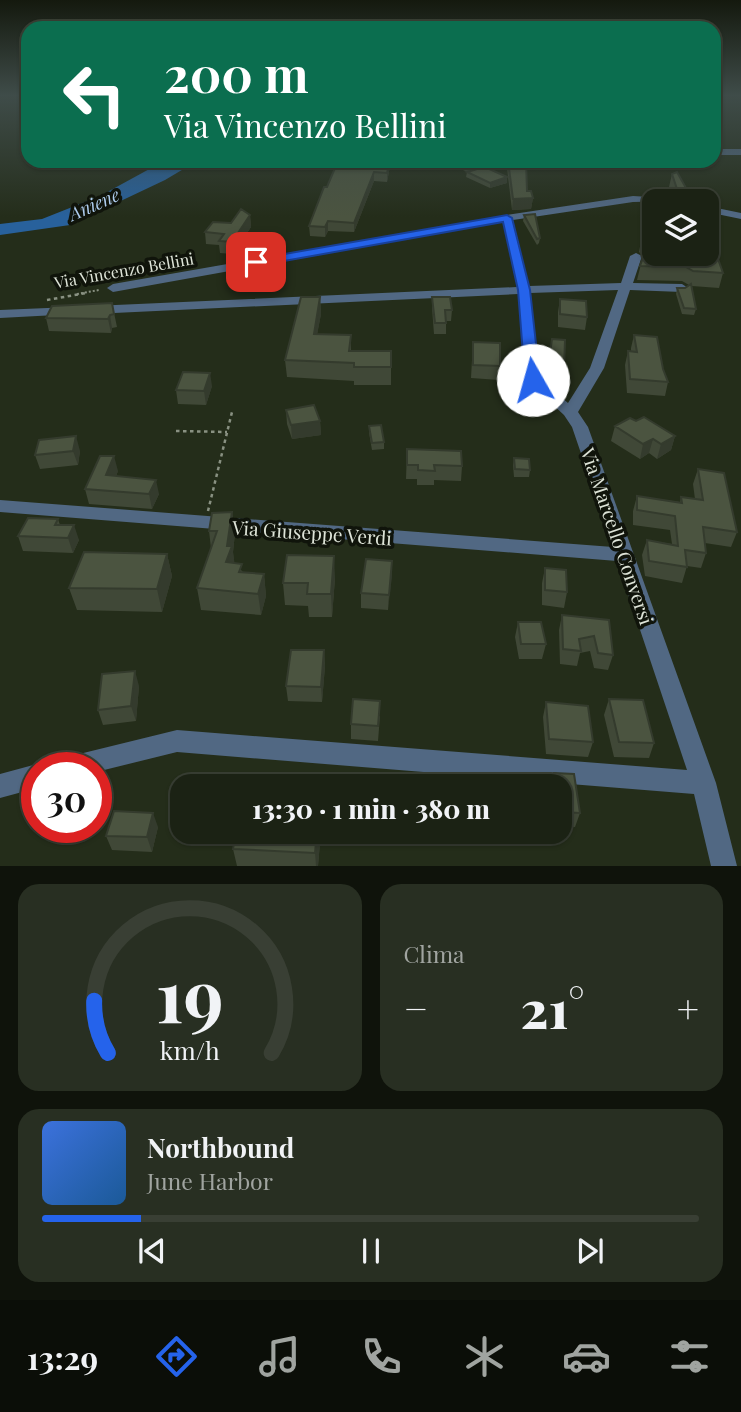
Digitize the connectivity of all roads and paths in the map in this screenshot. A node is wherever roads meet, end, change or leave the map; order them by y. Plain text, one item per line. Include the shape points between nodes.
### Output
1 (721, 152) edge
2 (741, 152) edge
3 (642, 199) edge
4 (719, 211) edge
5 (741, 216) edge
6 (507, 218) junction
7 (636, 256) dead end
8 (628, 286) junction
9 (113, 288) joint
10 (682, 288) edge
11 (524, 290) junction
12 (47, 299) dead end
13 (0, 314) edge
14 (232, 412) dead end
15 (570, 412) junction
16 (176, 431) dead end
17 (227, 432) junction
18 (0, 506) edge
19 (205, 524) junction
20 (625, 555) junction
21 (112, 757) edge
22 (21, 780) edge
23 (704, 783) junction
24 (0, 786) edge
25 (723, 864) edge

1 - 2 street
3 - 6 street, Via Vincenzo Bellini
4 - 5 street
6 - 9 street, Via Vincenzo Bellini
6 - 11 street, Via Marcello Conversi
7 - 8 street
8 - 10 street
8 - 11 street
8 - 15 street via 597,368
9 - 12 path, Via Vincenzo Bellini
11 - 13 street
11 - 15 street, Via Marcello Conversi via 533,380
14 - 17 path
15 - 20 street, Via Marcello Conversi via 580,427
16 - 17 path
17 - 19 path
18 - 19 street, Via Giuseppe Verdi
19 - 20 street, Via Giuseppe Verdi
20 - 23 street, Via Marcello Conversi
21 - 23 street via 177,741
22 - 24 street
23 - 25 street, Via Marcello Conversi

